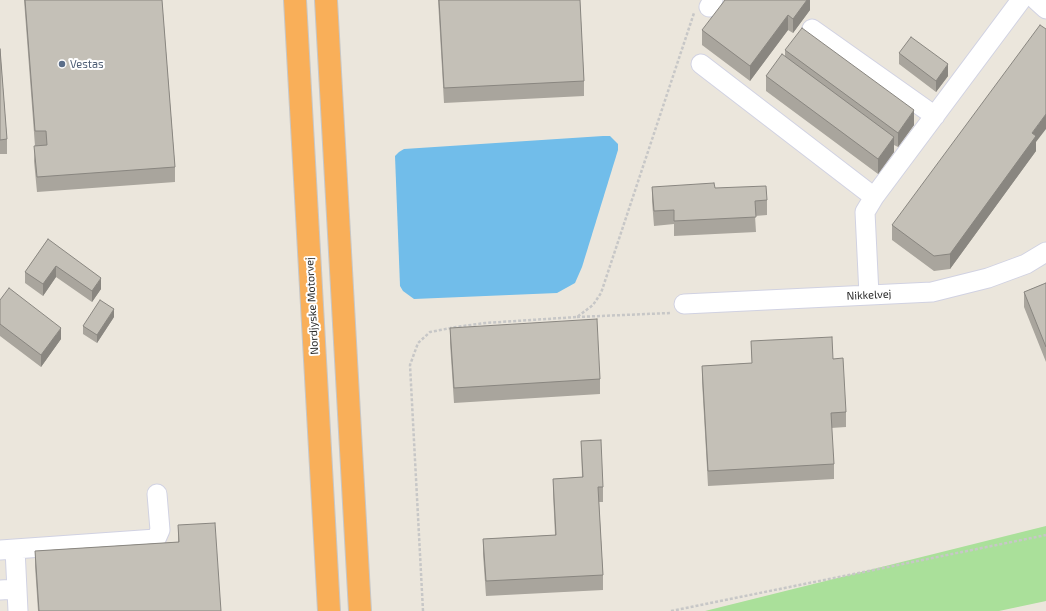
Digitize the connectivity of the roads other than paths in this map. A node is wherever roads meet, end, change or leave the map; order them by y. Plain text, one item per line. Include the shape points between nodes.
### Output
1 (295, 0) edge
2 (326, 0) edge
3 (1021, 0) edge
4 (1036, 0) edge
5 (1046, 9) edge
6 (812, 29) dead end
7 (701, 64) dead end
8 (935, 116) junction
9 (874, 197) junction
10 (1046, 252) edge
11 (869, 295) junction
12 (684, 304) road end
13 (157, 494) dead end
14 (8, 549) edge
15 (9, 589) edge
16 (18, 611) edge
17 (329, 611) edge
18 (360, 611) edge

1 - 17 highway, Nordjyske Motorvej
2 - 18 highway
3 - 8 street
4 - 5 street
6 - 8 street
7 - 9 street
8 - 9 street
9 - 11 street via 865,212
10 - 11 street, Nikkelvej via 1026,264 988,278 932,292
11 - 12 street, Nikkelvej
13 - 14 street via 160,530 156,539
14 - 15 street
15 - 16 street

